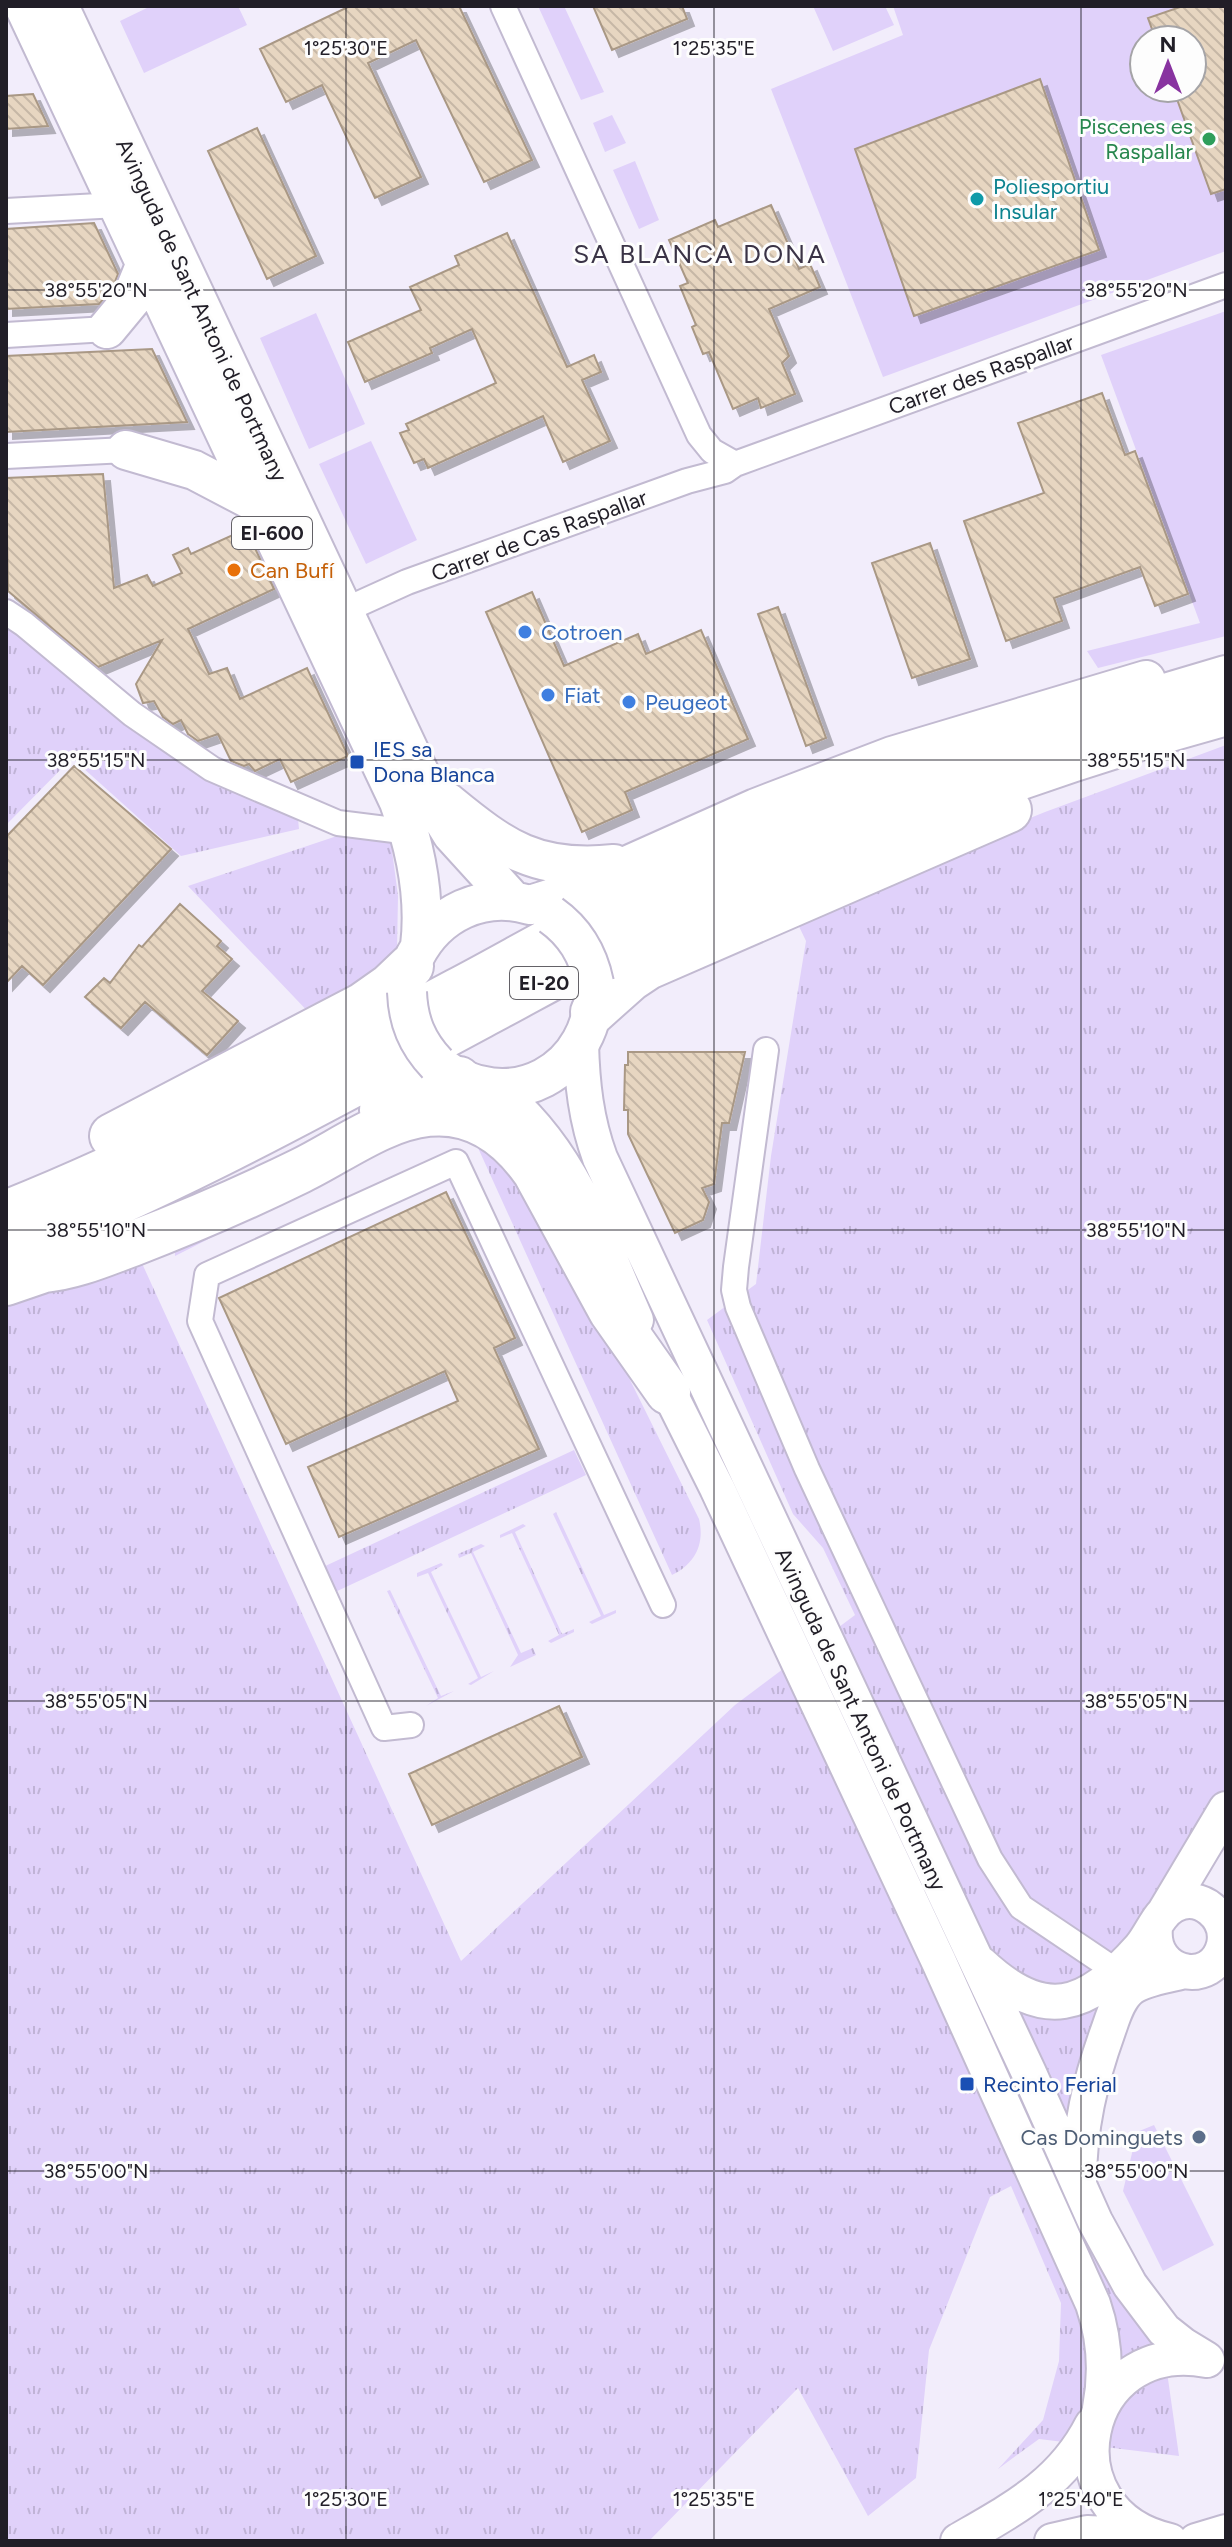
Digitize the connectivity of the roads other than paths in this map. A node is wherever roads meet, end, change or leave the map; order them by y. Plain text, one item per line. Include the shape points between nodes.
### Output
1 (24, 6) edge
2 (60, 6) edge
3 (503, 6) edge
4 (118, 205) junction
5 (6, 211) edge
6 (146, 263) junction
7 (1226, 285) edge
8 (107, 329) junction
9 (177, 329) junction
10 (6, 335) edge
11 (220, 421) junction
12 (699, 435) junction
13 (126, 450) junction
14 (6, 456) edge
15 (735, 464) junction
16 (687, 481) junction
17 (259, 504) junction
18 (343, 611) junction
19 (6, 612) edge
20 (1226, 659) edge
21 (1226, 678) edge
22 (1226, 713) edge
23 (1226, 730) edge
24 (421, 778) junction
25 (410, 832) junction
26 (634, 862) junction
27 (531, 907) junction
28 (413, 968) junction
29 (590, 1013) junction
30 (766, 1050) dead end
31 (464, 1077) junction
32 (6, 1191) edge
33 (6, 1213) edge
34 (6, 1250) edge
35 (25, 1277) edge
36 (668, 1392) junction
37 (663, 1605) dead end
38 (411, 1725) dead end
39 (1226, 1809) edge
40 (1197, 1854) junction
41 (1218, 1919) edge
42 (1160, 1920) junction
43 (972, 1956) junction
44 (1204, 1969) edge
45 (1116, 1971) junction
46 (1079, 2186) junction
47 (1219, 2363) edge
48 (1098, 2413) junction
49 (1226, 2532) edge
50 (1159, 2539) edge
51 (958, 2541) edge
52 (1052, 2541) edge
53 (1196, 2541) edge

1 - 4 main road, Avinguda de Sant Antoni de Portmany / EI-600
2 - 18 main road, Avinguda de Sant Antoni de Portmany / EI-600
3 - 12 street
4 - 5 street
4 - 6 main road, Avinguda de Sant Antoni de Portmany / EI-600
6 - 8 main road via 131,300
6 - 9 main road, Avinguda de Sant Antoni de Portmany / EI-600
7 - 15 street, Carrer des Raspallar
8 - 9 main road
8 - 10 street
9 - 11 main road, Avinguda de Sant Antoni de Portmany / EI-600
11 - 13 main road via 200,438 182,444
11 - 17 main road, Avinguda de Sant Antoni de Portmany / EI-600
12 - 15 street via 712,451
12 - 16 street via 698,464
13 - 14 street
13 - 17 main road via 194,470
15 - 16 street, Carrer de Cas Raspallar
16 - 18 street, Carrer de Cas Raspallar via 407,582
17 - 25 main road, Avinguda de Sant Antoni de Portmany / EI-600
18 - 24 main road, Avinguda de Sant Antoni de Portmany / EI-600
19 - 25 street via 132,714 212,769 338,823
20 - 26 main road via 892,756
21 - 33 highway, EI-20 via 1015,743 733,854 593,918 206,1123
22 - 34 highway, EI-20 via 1001,784 750,884 610,948 222,1152
23 - 29 highway via 1072,781 753,920 648,967
24 - 26 main road via 497,842 536,860 588,867
24 - 27 main road, Avinguda de Sant Antoni de Portmany / EI-600 via 452,834
25 - 28 main road, Avinguda de Sant Antoni de Portmany / EI-600 via 423,924
26 - 27 main road
27 - 28 main road via 482,902 467,907 440,922
27 - 29 main road, EI-600, bridge via 578,941 591,968
28 - 31 main road, EI-600, bridge via 409,1018 414,1031
28 - 32 highway via 363,1005
29 - 31 main road via 563,1065 538,1081 509,1088
29 - 43 main road, Avinguda de Sant Antoni de Portmany / EI-600 via 584,1095 600,1158
30 - 45 street via 736,1267 738,1307 807,1469 990,1859 1021,1907
31 - 35 highway via 430,1084 275,1166
31 - 36 main road, Avinguda de Sant Antoni de Portmany / EI-600 via 542,1132 560,1156
35 - 36 highway via 69,1268 179,1226 406,1118 458,1115 483,1123 523,1154 611,1311
36 - 48 main road, Avinguda de Sant Antoni de Portmany / EI-600 via 913,1905 1093,2304 1104,2348
37 - 38 street via 456,1162 207,1275 200,1321 338,1627 384,1728
39 - 40 main road
40 - 41 main road via 1202,1894
40 - 42 main road
41 - 42 main road via 1190,1902 1180,1903
41 - 44 main road via 1225,1935 1219,1957
42 - 44 main road via 1154,1938 1166,1963
42 - 45 main road
43 - 45 main road via 1020,1995 1048,2003 1085,1994
43 - 46 main road, Avinguda de Sant Antoni de Portmany / EI-600
44 - 46 main road via 1132,1987 1119,2004 1087,2097
46 - 47 main road, Avinguda de Sant Antoni de Portmany / EI-600 via 1134,2291 1164,2330
47 - 48 main road via 1181,2357 1145,2365 1124,2379
48 - 50 main road, Avinguda de Sant Antoni de Portmany via 1091,2460 1099,2487 1114,2511
48 - 51 main road via 1075,2455 1049,2482
49 - 53 main road
50 - 52 main road via 1087,2533

